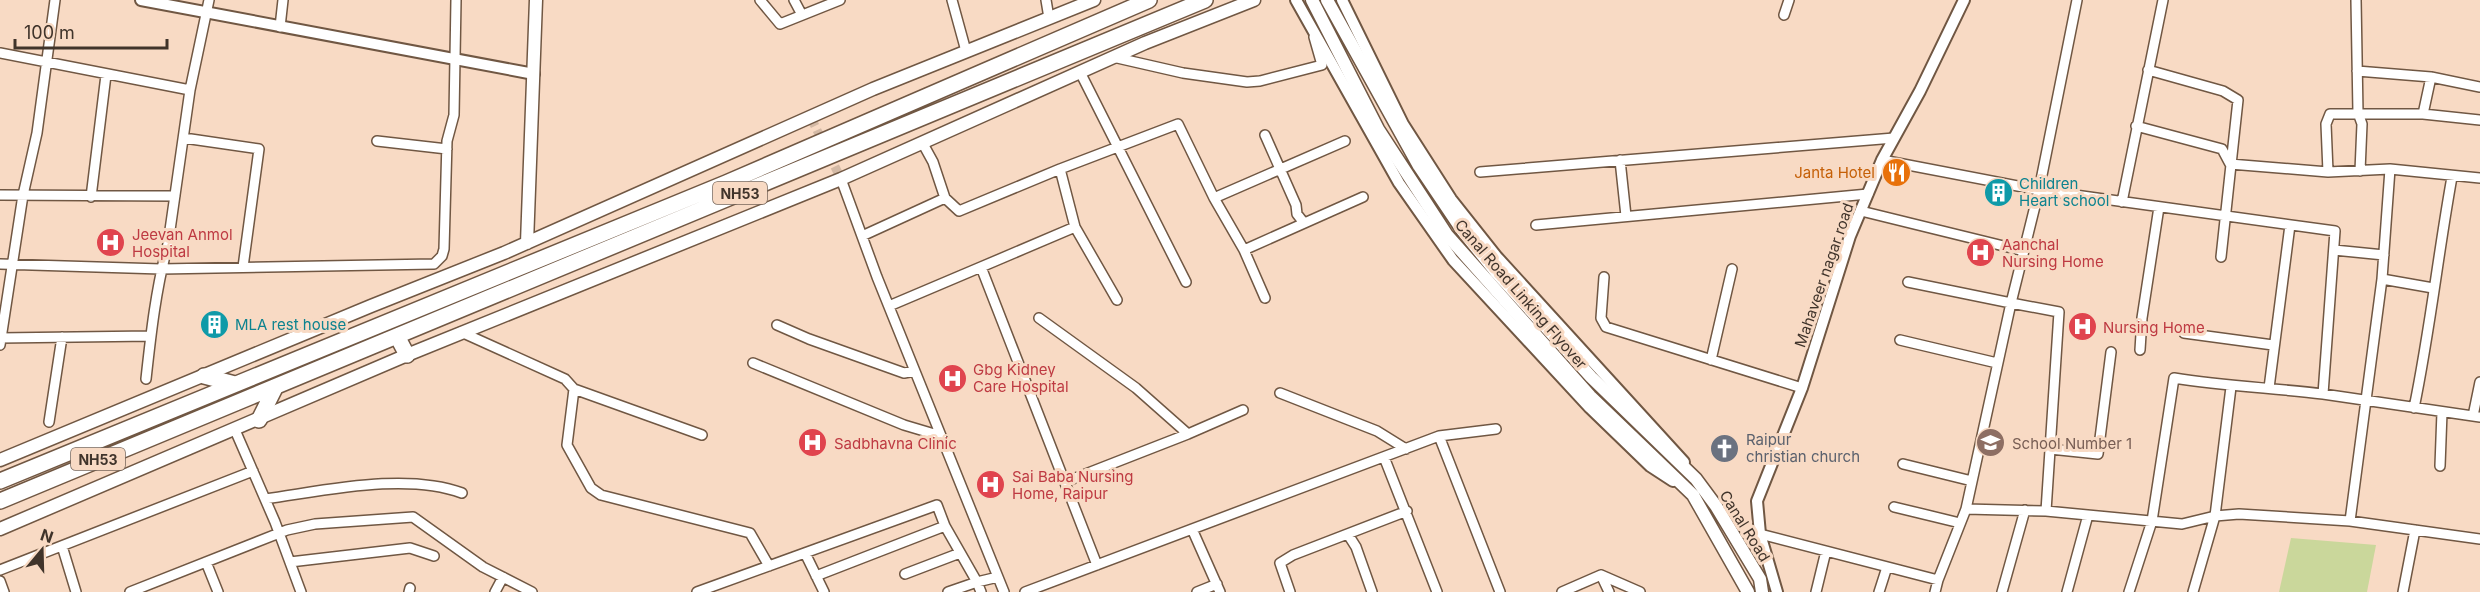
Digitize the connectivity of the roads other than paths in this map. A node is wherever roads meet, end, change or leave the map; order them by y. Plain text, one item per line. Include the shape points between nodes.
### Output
1 (55, 0) edge
2 (141, 0) edge
3 (209, 0) edge
4 (283, 0) edge
5 (456, 0) edge
6 (536, 0) edge
7 (760, 0) edge
8 (794, 0) edge
9 (840, 0) edge
10 (952, 0) edge
11 (1046, 0) edge
12 (1149, 0) edge
13 (1205, 0) edge
14 (1254, 0) edge
15 (1296, 0) edge
16 (1312, 0) edge
17 (1327, 0) edge
18 (1342, 0) edge
19 (1790, 0) edge
20 (1964, 0) edge
21 (2077, 0) edge
22 (2163, 0) edge
23 (2356, 0) edge
24 (1087, 2) edge
25 (208, 13) junction
26 (802, 15) junction
27 (1784, 15) dead end
28 (1049, 18) junction
29 (280, 27) junction
30 (1314, 29) junction
31 (966, 51) junction
32 (0, 53) edge
33 (1113, 57) junction
34 (455, 59) junction
35 (46, 62) junction
36 (2148, 70) junction
37 (2357, 71) junction
38 (1080, 72) junction
39 (534, 74) junction
40 (106, 75) junction
41 (2430, 77) junction
42 (2480, 87) edge
43 (190, 90) junction
44 (2358, 113) junction
45 (2423, 114) junction
46 (2480, 120) edge
47 (2136, 126) junction
48 (1265, 135) dead end
49 (184, 138) junction
50 (1894, 138) junction
51 (377, 141) dead end
52 (1346, 141) dead end
53 (922, 142) junction
54 (1116, 148) junction
55 (447, 149) junction
56 (1620, 160) junction
57 (1882, 160) junction
58 (2230, 164) junction
59 (1060, 169) junction
60 (2390, 169) junction
61 (1278, 170) junction
62 (2360, 171) junction
63 (1480, 172) dead end
64 (2328, 172) junction
65 (2451, 177) junction
66 (2480, 178) edge
67 (841, 179) junction
68 (2039, 190) junction
69 (1868, 194) junction
70 (0, 195) edge
71 (23, 195) junction
72 (175, 196) junction
73 (91, 197) junction
74 (1363, 197) dead end
75 (945, 198) junction
76 (1214, 198) junction
77 (2122, 202) junction
78 (2159, 207) junction
79 (1861, 211) junction
80 (1626, 216) junction
81 (2226, 216) junction
82 (1304, 223) junction
83 (1536, 225) dead end
84 (2290, 225) junction
85 (1075, 227) junction
86 (862, 236) junction
87 (527, 243) junction
88 (1244, 250) junction
89 (2334, 250) junction
90 (2024, 251) junction
91 (2384, 255) junction
92 (2221, 257) dead end
93 (0, 264) edge
94 (13, 264) junction
95 (243, 267) junction
96 (981, 267) junction
97 (161, 269) junction
98 (1732, 269) dead end
99 (1604, 276) dead end
100 (2382, 279) junction
101 (1186, 282) dead end
102 (1908, 282) dead end
103 (2433, 288) junction
104 (1265, 298) dead end
105 (1117, 300) dead end
106 (2011, 303) junction
107 (889, 306) junction
108 (1039, 318) dead end
109 (777, 325) dead end
110 (461, 332) junction
111 (2184, 333) dead end
112 (150, 336) junction
113 (397, 336) junction
114 (62, 337) junction
115 (0, 340) edge
116 (1900, 340) dead end
117 (2273, 345) junction
118 (2140, 350) dead end
119 (2111, 352) dead end
120 (407, 355) junction
121 (1712, 360) junction
122 (753, 363) dead end
123 (1997, 363) junction
124 (915, 371) junction
125 (204, 376) junction
126 (147, 379) dead end
127 (2480, 382) edge
128 (235, 384) junction
129 (2230, 387) junction
130 (276, 388) junction
131 (1802, 388) junction
132 (2269, 388) junction
133 (574, 389) junction
134 (1280, 393) dead end
135 (2323, 394) junction
136 (2366, 401) junction
137 (2414, 408) junction
138 (1242, 410) dead end
139 (2442, 412) junction
140 (2476, 417) edge
141 (259, 420) junction
142 (50, 422) dead end
143 (1496, 429) dead end
144 (235, 430) junction
145 (1188, 434) junction
146 (702, 435) dead end
147 (941, 436) junction
148 (1439, 436) junction
149 (1406, 449) junction
150 (2050, 449) junction
151 (1384, 457) junction
152 (0, 460) edge
153 (1903, 464) dead end
154 (2440, 466) dead end
155 (253, 471) junction
156 (1696, 479) junction
157 (0, 481) edge
158 (1972, 481) junction
159 (1065, 482) junction
160 (1686, 489) junction
161 (462, 493) dead end
162 (265, 499) junction
163 (0, 501) edge
164 (1894, 507) dead end
165 (1966, 509) junction
166 (2025, 510) junction
167 (1407, 511) junction
168 (2046, 511) junction
169 (2088, 515) junction
170 (2215, 516) junction
171 (2152, 521) junction
172 (2350, 521) junction
173 (1960, 523) junction
174 (945, 526) junction
175 (0, 529) edge
176 (1192, 529) junction
177 (2415, 530) junction
178 (280, 534) junction
179 (1760, 534) junction
180 (1349, 536) junction
181 (2480, 539) edge
182 (62, 546) junction
183 (1826, 551) junction
184 (805, 553) junction
185 (960, 553) junction
186 (434, 556) dead end
187 (206, 562) junction
188 (290, 562) junction
189 (1097, 565) junction
190 (769, 566) junction
191 (1887, 567) junction
192 (0, 570) edge
193 (905, 574) dead end
194 (1601, 575) junction
195 (816, 576) junction
196 (503, 577) junction
197 (998, 577) junction
198 (1938, 580) junction
199 (0, 581) edge
200 (977, 582) junction
201 (1218, 588) edge
202 (146, 589) edge
203 (700, 591) edge
204 (4, 592) edge
205 (76, 592) edge
206 (130, 592) edge
207 (218, 592) edge
208 (302, 592) edge
209 (495, 592) edge
210 (532, 592) edge
211 (824, 592) edge
212 (948, 592) edge
213 (981, 592) edge
214 (1004, 592) edge
215 (1026, 592) edge
216 (1197, 592) edge
217 (1290, 592) edge
218 (1372, 592) edge
219 (1437, 592) edge
220 (1500, 592) edge
221 (1562, 592) edge
222 (1609, 592) edge
223 (1640, 592) edge
224 (1748, 592) edge
225 (1762, 592) edge
226 (1777, 592) edge
227 (1816, 592) edge
228 (1879, 592) edge
229 (1935, 592) edge
230 (2002, 592) edge
231 (2067, 592) edge
232 (2129, 592) edge
233 (2193, 592) edge
234 (2403, 592) edge

1 - 35 street
2 - 25 street
3 - 25 street
4 - 29 street
5 - 34 street
6 - 39 main road
7 - 26 street via 780,24
8 - 26 street
9 - 26 street
10 - 31 street
11 - 28 street
12 - 128 highway, NH53 via 726,183
13 - 113 highway, NH53
14 - 33 main road
15 - 30 street
16 - 160 main road, Canal Road Linking Flyover via 1378,129 1447,235 1590,396
17 - 156 main road, Canal Road Linking Flyover via 1419,166 1462,230 1583,368
18 - 156 street via 1403,123 1450,199 1582,354 1675,450
19 - 27 street
20 - 50 street, Mahaveer nagar road
21 - 68 street
22 - 36 street
23 - 37 street
24 - 28 main road
25 - 29 street
25 - 43 street
28 - 31 main road
29 - 34 street
30 - 33 street via 1322,65 1260,81 1183,74
30 - 160 street via 1399,183 1453,260 1590,408 1650,466
31 - 87 main road via 873,88
32 - 35 street
33 - 38 main road
34 - 39 street
34 - 55 street via 454,115
35 - 40 street
35 - 71 street via 37,133
36 - 47 street
36 - 58 street via 2236,97 2238,110
37 - 41 street
37 - 44 street
38 - 53 main road
38 - 54 street
39 - 87 main road
40 - 43 street
40 - 73 street
41 - 42 street
41 - 45 street
43 - 49 street
44 - 45 street
44 - 62 street via 2362,124
44 - 64 street via 2327,116
45 - 46 street
47 - 58 street via 2222,149
47 - 77 street
48 - 61 street
49 - 72 street
49 - 95 street via 259,149
50 - 56 street
50 - 57 street, Mahaveer nagar road
51 - 55 street
52 - 61 street
53 - 67 main road
53 - 75 street
54 - 59 street
54 - 76 street via 1178,124
54 - 101 street
55 - 95 street via 444,249 434,264
56 - 63 street
56 - 80 street
57 - 68 street
57 - 69 street, Mahaveer nagar road
58 - 64 street
58 - 81 street
59 - 75 street via 959,211
59 - 85 street
60 - 62 street
60 - 65 street
60 - 91 street
61 - 76 street
61 - 82 street
62 - 64 street
65 - 66 street
65 - 103 street
67 - 86 street
67 - 110 main road
68 - 77 street
68 - 90 street
69 - 79 street, Mahaveer nagar road
69 - 80 street
70 - 71 street
71 - 73 street
71 - 94 street
72 - 73 street
72 - 97 street
74 - 82 street
75 - 86 street
76 - 88 street
77 - 78 street
78 - 81 street
78 - 118 street
79 - 90 street
79 - 131 street, Mahaveer nagar road
80 - 83 street
81 - 84 street
81 - 92 street
82 - 88 street
84 - 89 street via 2336,231
84 - 117 street
85 - 96 street
85 - 105 street
86 - 107 street
87 - 125 main road
88 - 104 street
89 - 91 street
89 - 135 street
90 - 106 street
91 - 100 street
93 - 94 street
94 - 97 street
94 - 115 street
95 - 97 street
96 - 107 street
96 - 159 street
97 - 112 street
98 - 121 street
99 - 121 street via 1601,318 1606,327
100 - 103 street
100 - 136 street
102 - 106 street
103 - 137 street via 2428,340
106 - 123 street
106 - 150 street via 2059,312
107 - 124 street
108 - 145 street via 1136,388
109 - 124 street via 904,373
110 - 120 main road
110 - 133 street via 565,379
111 - 117 street
112 - 114 street
112 - 126 street
113 - 120 highway
113 - 130 highway, NH53
114 - 115 street
114 - 142 street
116 - 123 street
117 - 132 street
119 - 150 street via 2098,454
120 - 141 main road
121 - 131 street
122 - 147 street via 904,425
123 - 158 street
124 - 147 street
125 - 128 highway
125 - 152 main road
127 - 140 street
128 - 157 highway, NH53
129 - 132 street
129 - 170 street
129 - 171 street via 2174,378
130 - 141 highway
130 - 163 highway, NH53
131 - 179 street, Mahaveer nagar road via 1757,501
132 - 135 street
133 - 146 street
133 - 190 street via 567,445 591,488 601,495 750,533
134 - 149 street via 1377,431
135 - 136 street
136 - 137 street
136 - 172 street
137 - 139 street
138 - 145 street
139 - 140 street
139 - 154 street
141 - 144 main road
143 - 148 street
144 - 155 street
144 - 175 main road
145 - 159 street
147 - 197 street
148 - 149 street
148 - 220 street
149 - 151 street
150 - 168 street
151 - 167 street
151 - 176 street
153 - 158 street
155 - 162 street
155 - 182 street
156 - 225 main road, Canal Road via 1755,570
158 - 165 street
159 - 189 street
160 - 224 main road, Canal Road via 1716,532
161 - 162 street via 443,486 371,485
162 - 178 street
164 - 173 street
165 - 166 street
165 - 173 street
166 - 168 street
166 - 230 street
167 - 180 street
167 - 219 street
168 - 169 street
169 - 171 street
169 - 231 street
170 - 171 street via 2182,524
170 - 172 street
170 - 233 street
171 - 232 street
172 - 177 street
173 - 198 street
174 - 184 street via 937,506
174 - 185 street
174 - 195 street
176 - 189 street
176 - 201 street
177 - 181 street
177 - 234 street
178 - 187 street
178 - 188 street
178 - 196 street via 315,524 413,517
179 - 183 street
179 - 226 street
180 - 217 street via 1280,563
180 - 218 street
182 - 192 street
182 - 205 street
183 - 191 street
183 - 227 street
184 - 190 street
184 - 195 street
185 - 193 street
185 - 200 street
186 - 188 street via 410,548
187 - 202 street
187 - 207 street
188 - 208 street
189 - 215 street
190 - 203 street
191 - 198 street
191 - 228 street
194 - 221 street
194 - 222 street
194 - 223 street
195 - 211 street
196 - 209 street
196 - 210 street
197 - 200 street
197 - 214 street
198 - 229 street
199 - 204 street
200 - 212 street
200 - 213 street
201 - 216 street
202 - 206 street

